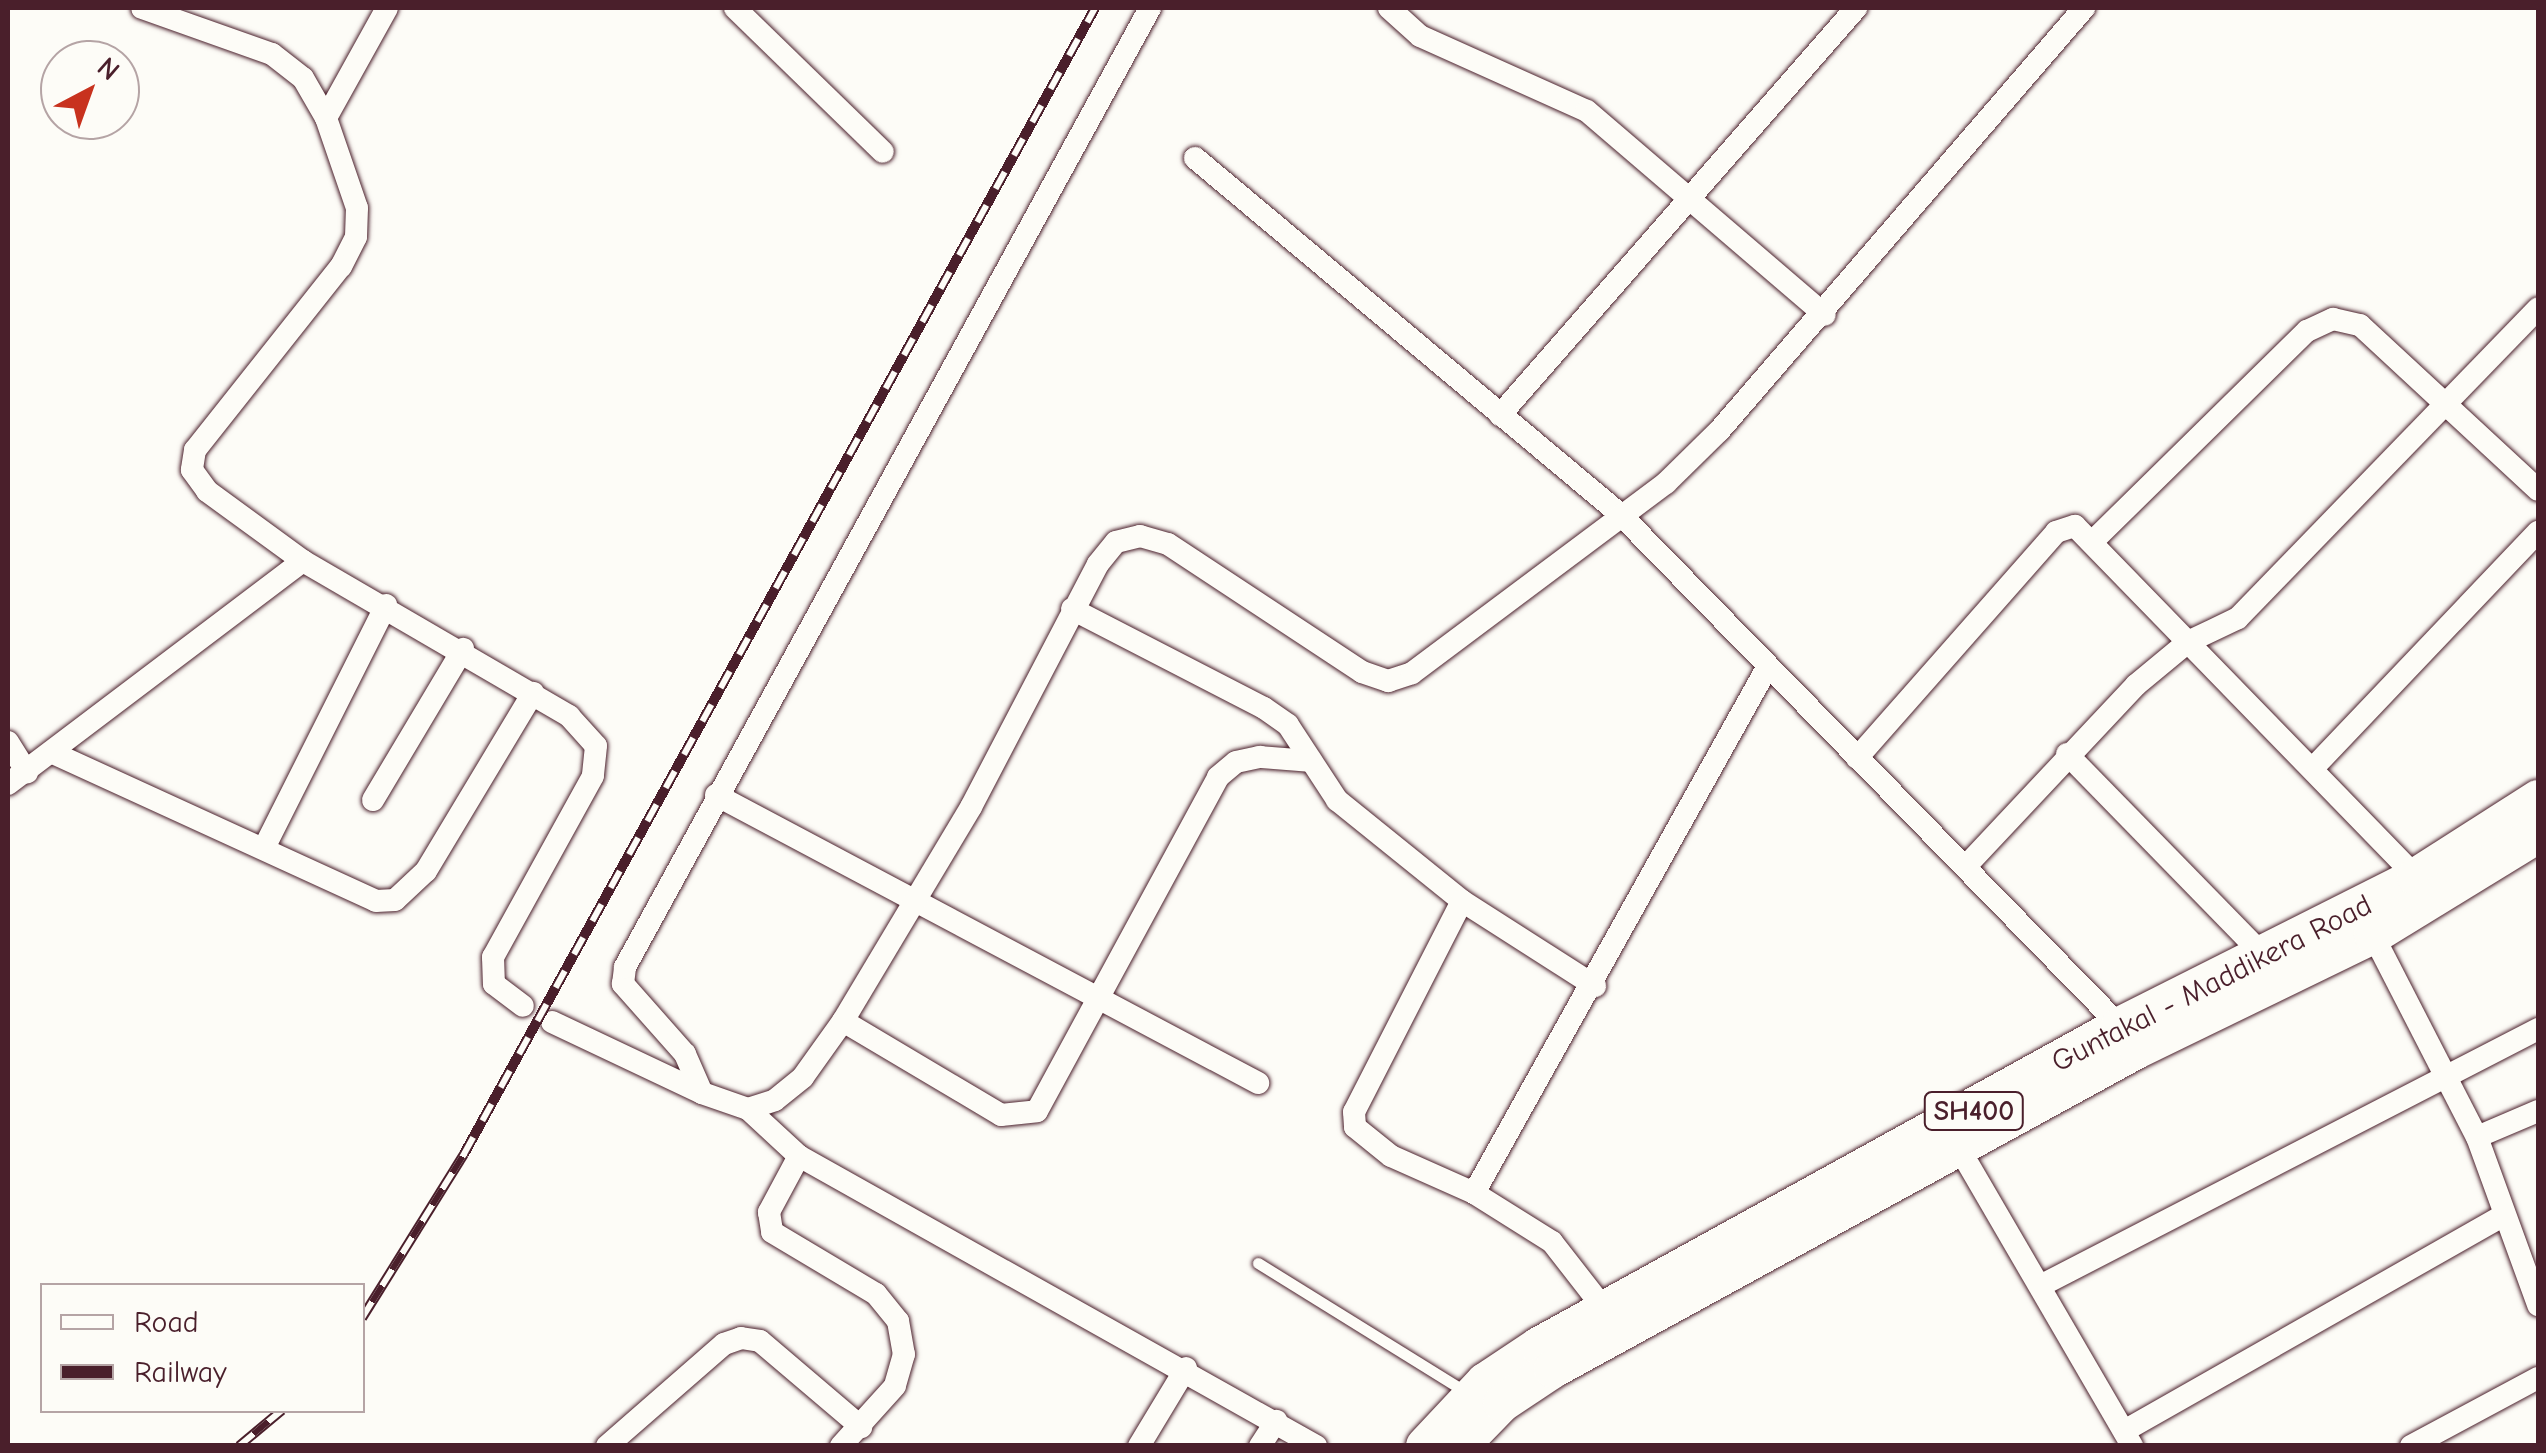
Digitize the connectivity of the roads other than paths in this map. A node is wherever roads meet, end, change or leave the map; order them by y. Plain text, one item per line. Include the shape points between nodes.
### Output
1 (142, 8) edge
2 (387, 8) edge
3 (736, 8) edge
4 (1150, 8) edge
5 (1388, 8) edge
6 (1856, 8) edge
7 (2084, 8) edge
8 (326, 118) junction
9 (883, 152) dead end
10 (1196, 158) dead end
11 (1690, 197) junction
12 (2538, 308) edge
13 (1825, 315) junction
14 (2449, 402) junction
15 (1500, 414) junction
16 (2538, 490) edge
17 (1622, 515) junction
18 (2538, 532) edge
19 (2092, 541) junction
20 (302, 561) junction
21 (386, 605) junction
22 (1072, 609) junction
23 (2188, 642) junction
24 (463, 649) junction
25 (1768, 666) junction
26 (533, 693) junction
27 (8, 742) edge
28 (53, 752) junction
29 (2067, 754) junction
30 (1857, 758) junction
31 (1310, 761) junction
32 (2314, 767) junction
33 (17, 778) edge
34 (716, 795) junction
35 (2538, 799) edge
36 (373, 800) dead end
37 (2538, 834) edge
38 (264, 848) junction
39 (1967, 864) junction
40 (2416, 877) junction
41 (915, 900) junction
42 (1462, 901) junction
43 (2373, 936) junction
44 (2262, 954) junction
45 (1595, 986) junction
46 (1098, 996) junction
47 (523, 1006) dead end
48 (844, 1021) junction
49 (552, 1022) dead end
50 (2120, 1026) junction
51 (2538, 1029) edge
52 (2448, 1077) junction
53 (1258, 1083) dead end
54 (702, 1093) junction
55 (748, 1110) junction
56 (2538, 1111) edge
57 (2477, 1137) junction
58 (1953, 1139) junction
59 (799, 1156) junction
60 (1474, 1193) junction
61 (2504, 1215) junction
62 (1258, 1263) dead end
63 (2040, 1286) junction
64 (2538, 1305) edge
65 (1605, 1310) junction
66 (1186, 1368) junction
67 (2538, 1378) edge
68 (1472, 1395) junction
69 (1276, 1420) junction
70 (861, 1427) junction
71 (2128, 1438) edge
72 (607, 1446) edge
73 (840, 1446) edge
74 (1139, 1446) edge
75 (1260, 1446) edge
76 (1316, 1446) edge
77 (1426, 1446) edge
78 (1460, 1446) edge
79 (2411, 1446) edge

1 - 8 street via 272,54 302,78
2 - 8 street
3 - 9 street
4 - 34 street
5 - 11 street via 1420,36 1587,112
6 - 11 street
7 - 13 street
8 - 20 street via 357,208 356,237 341,266 194,450 192,470 207,491
10 - 15 street
11 - 13 street
11 - 15 street
12 - 14 street
13 - 17 street via 1693,457
14 - 16 street
14 - 19 street via 2360,325 2333,319 2307,331
14 - 23 street via 2238,618
15 - 17 street
17 - 22 street via 1412,673 1388,681 1362,672 1168,544 1140,536 1116,542
17 - 25 street
18 - 32 street
19 - 23 street
19 - 30 street via 2076,526 2056,532
20 - 21 street
20 - 28 street
21 - 24 street
21 - 38 street
22 - 31 street via 1264,708 1288,725
22 - 41 street via 972,806
23 - 29 street
23 - 32 street
24 - 26 street
24 - 36 street
25 - 30 street
25 - 45 street
26 - 38 street via 412,892 376,902
26 - 47 street via 586,731 598,761 493,957 494,984
27 - 33 street
28 - 33 street
28 - 38 street
29 - 39 street
29 - 44 street
30 - 39 street
31 - 42 street via 1336,800
31 - 46 street via 1260,757 1236,762 1218,777
32 - 40 street
34 - 41 street
34 - 54 street via 625,966 623,984 684,1054
35 - 40 main road, Guntakal - Maddikera Road / SH400
37 - 43 main road, Guntakal - Maddikera Road / SH400
39 - 50 street
40 - 44 main road, Guntakal - Maddikera Road / SH400
41 - 46 street
41 - 48 street
42 - 45 street
42 - 60 street via 1354,1112 1355,1127 1391,1156
43 - 52 street
43 - 58 main road, Guntakal - Maddikera Road / SH400
44 - 50 main road, Guntakal - Maddikera Road / SH400
45 - 60 street
46 - 48 street via 1050,1097 1019,1118 1001,1115
46 - 53 street
48 - 55 street via 803,1077 775,1100
49 - 54 street
50 - 58 main road, Guntakal - Maddikera Road / SH400
51 - 52 street
52 - 57 street
52 - 63 street
54 - 55 street
55 - 59 street
56 - 57 street
57 - 61 street
58 - 63 street
58 - 65 main road, Guntakal - Maddikera Road / SH400
58 - 78 main road, Guntakal - Maddikera Road / SH400 via 1554,1369 1502,1404
59 - 66 street
59 - 70 street via 769,1212 772,1232 876,1294 898,1321 904,1354 894,1386
60 - 65 street via 1552,1242
61 - 64 street
61 - 71 street
62 - 68 lane
63 - 71 street
65 - 68 main road, Guntakal - Maddikera Road / SH400
66 - 69 street
66 - 74 street
67 - 79 street
68 - 77 main road, Guntakal - Maddikera Road / SH400
69 - 75 street
69 - 76 street
70 - 72 street via 760,1342 741,1338 724,1344
70 - 73 street

